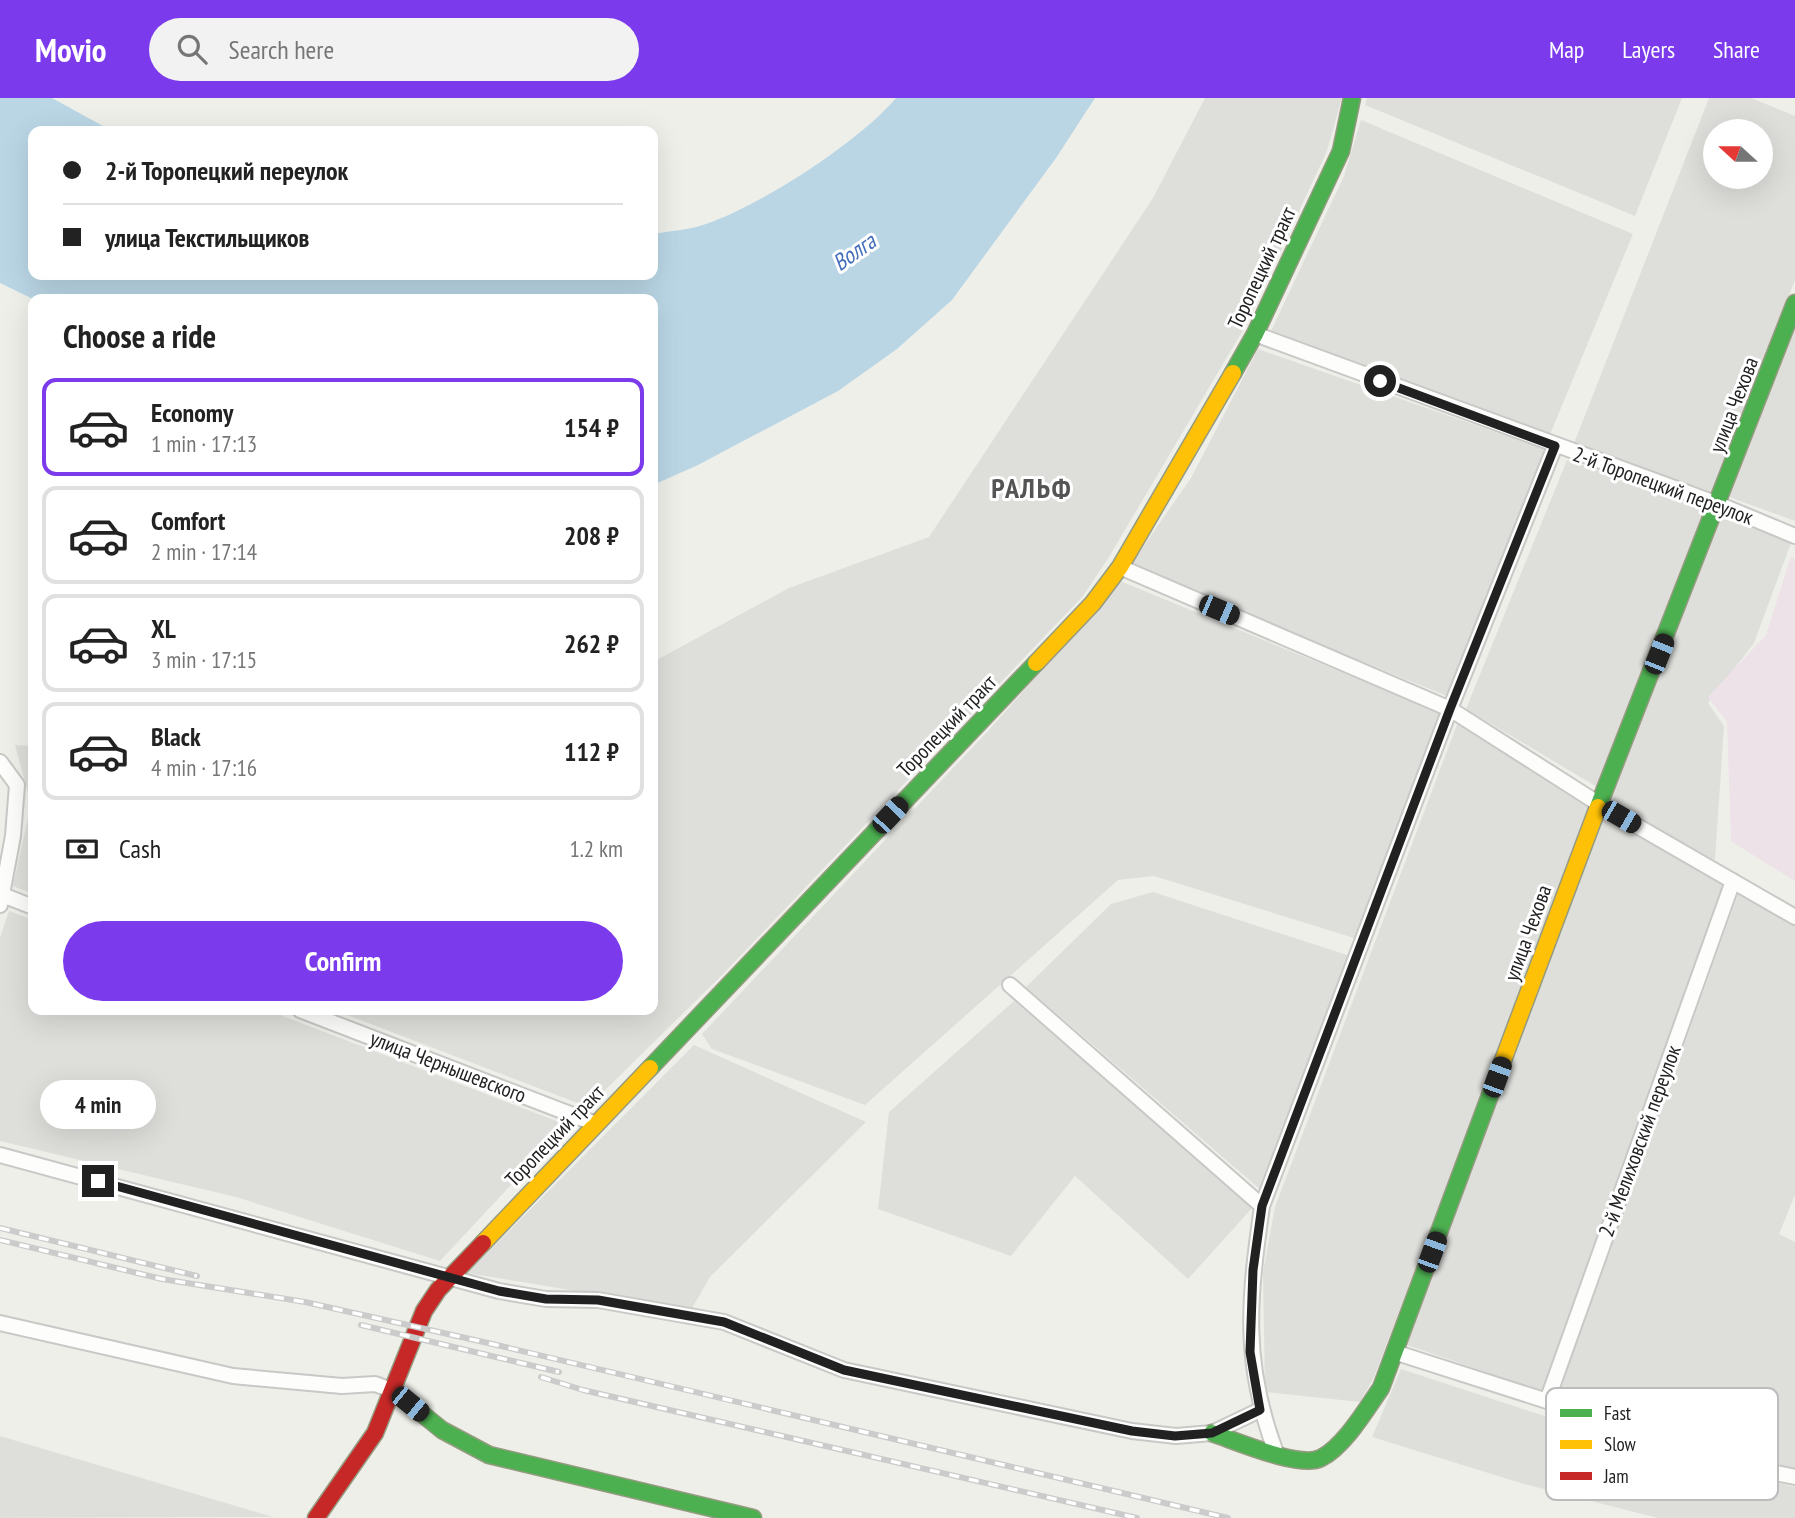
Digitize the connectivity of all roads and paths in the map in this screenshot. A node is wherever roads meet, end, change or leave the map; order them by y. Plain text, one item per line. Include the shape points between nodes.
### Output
1 (1352, 98) edge
2 (1795, 303) edge
3 (1255, 334) junction
4 (1555, 446) junction
5 (1718, 504) junction
6 (1795, 537) edge
7 (1119, 567) junction
8 (1450, 709) junction
9 (0, 762) edge
10 (1599, 804) junction
11 (1733, 881) junction
12 (1, 898) edge
13 (28, 906) edge
14 (1795, 917) edge
15 (1010, 985) dead end
16 (313, 1015) edge
17 (596, 1124) junction
18 (0, 1155) edge
19 (1262, 1206) junction
20 (449, 1277) junction
21 (0, 1323) edge
22 (1394, 1352) junction
23 (1552, 1388) edge
24 (394, 1391) junction
25 (1546, 1401) edge
26 (1260, 1410) junction
27 (1212, 1433) junction
28 (1275, 1450) junction
29 (316, 1518) edge
30 (753, 1518) edge

1 - 3 main road, Торопецкий тракт via 1340,150
2 - 5 main road, улица Чехова
3 - 4 street, 2-й Торопецкий переулок
3 - 7 main road, Торопецкий тракт
4 - 5 street, 2-й Торопецкий переулок
4 - 8 street
5 - 6 street, 2-й Торопецкий переулок
5 - 10 main road, улица Чехова
7 - 8 street
7 - 17 main road, Торопецкий тракт via 1093,603
8 - 10 street
8 - 19 street
9 - 12 street via 17,785
10 - 11 street
10 - 22 main road, улица Чехова
11 - 14 street
11 - 23 street, 2-й Мелиховский переулок
12 - 13 street
15 - 19 street
16 - 17 street, улица Чернышевского
17 - 20 main road, Торопецкий тракт
18 - 20 street
19 - 26 street via 1253,1270 1250,1352
20 - 24 main road, Торопецкий тракт via 428,1304
20 - 27 street via 546,1299 598,1300 724,1322 844,1370 1132,1431 1175,1436
21 - 24 street via 233,1376 342,1386 375,1384
22 - 25 street
22 - 28 main road, улица Чехова via 1381,1388 1334,1449 1304,1462
24 - 29 main road via 362,1456
24 - 30 main road via 442,1430 489,1455
26 - 27 street
26 - 28 street
27 - 28 main road, улица Чехова

